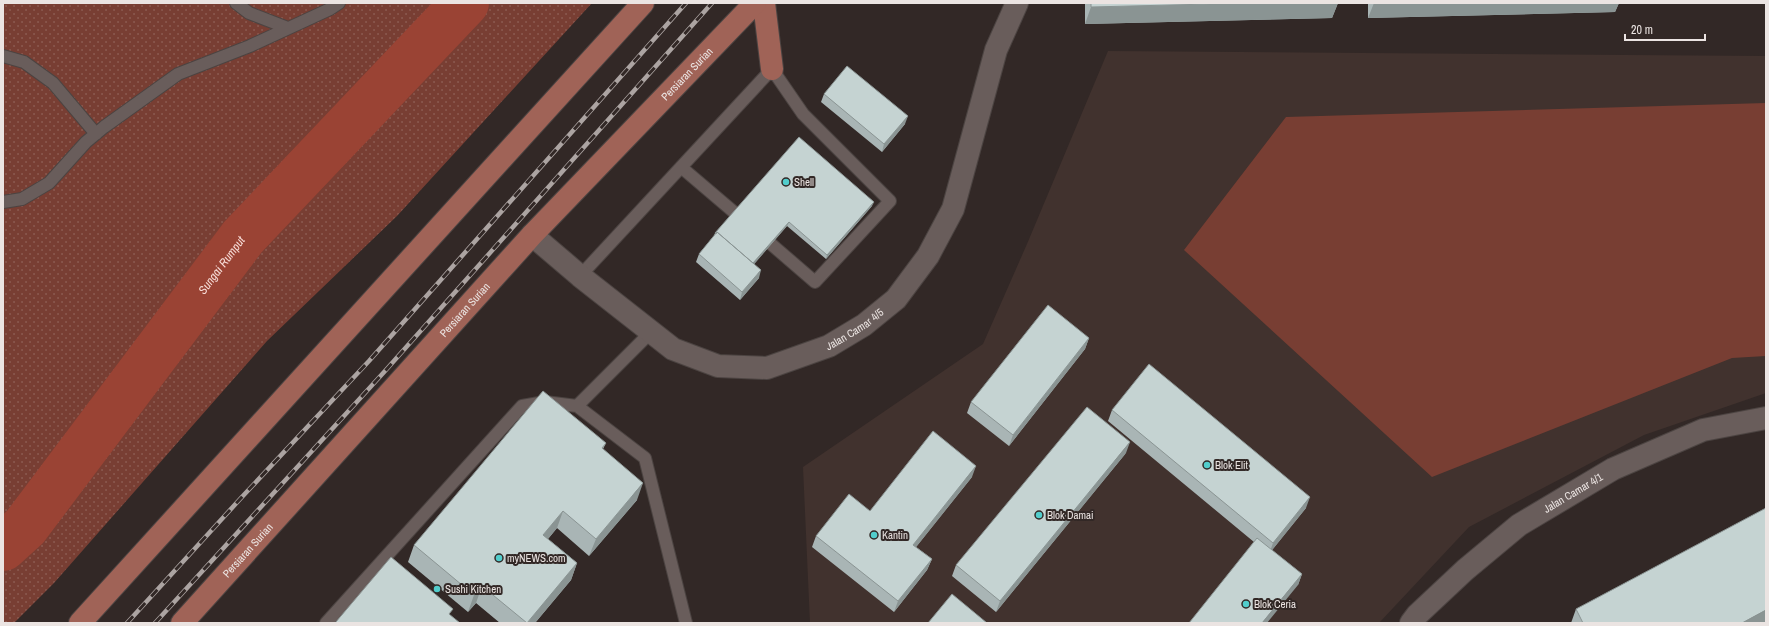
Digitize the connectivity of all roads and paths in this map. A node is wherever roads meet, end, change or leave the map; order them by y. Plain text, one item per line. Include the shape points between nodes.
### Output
1 (236, 3) edge
2 (339, 3) edge
3 (643, 3) edge
4 (755, 3) edge
5 (764, 3) edge
6 (1017, 3) edge
7 (288, 28) junction
8 (3, 56) edge
9 (772, 69) junction
10 (96, 134) junction
11 (681, 167) junction
12 (3, 202) edge
13 (735, 213) edge
14 (532, 235) junction
15 (771, 244) edge
16 (580, 276) junction
17 (651, 332) junction
18 (577, 406) junction
19 (1766, 418) edge
20 (1419, 620) edge
21 (80, 623) edge
22 (182, 623) edge
23 (326, 623) edge
24 (686, 623) edge

1 - 7 lane via 249,13
2 - 7 lane
3 - 21 main road
4 - 14 main road, Persiaran Surian
5 - 9 main road
6 - 17 street, Jalan Camar 4/5 via 996,50 953,209 928,256 896,299 864,326 829,346 767,368 718,366 673,349
7 - 10 lane via 178,74
8 - 10 lane via 24,62 53,83
9 - 11 lane
9 - 15 lane via 803,114 890,201 815,282
10 - 12 lane via 50,183 22,199
11 - 13 lane
11 - 16 lane
14 - 16 street, Jalan Camar 4/5
14 - 22 main road, Persiaran Surian
16 - 17 street, Jalan Camar 4/5
17 - 18 lane
18 - 23 lane via 545,402 522,406
18 - 24 lane via 645,458
19 - 20 street, Jalan Camar 4/1 via 1703,430 1613,469 1519,525 1465,570

